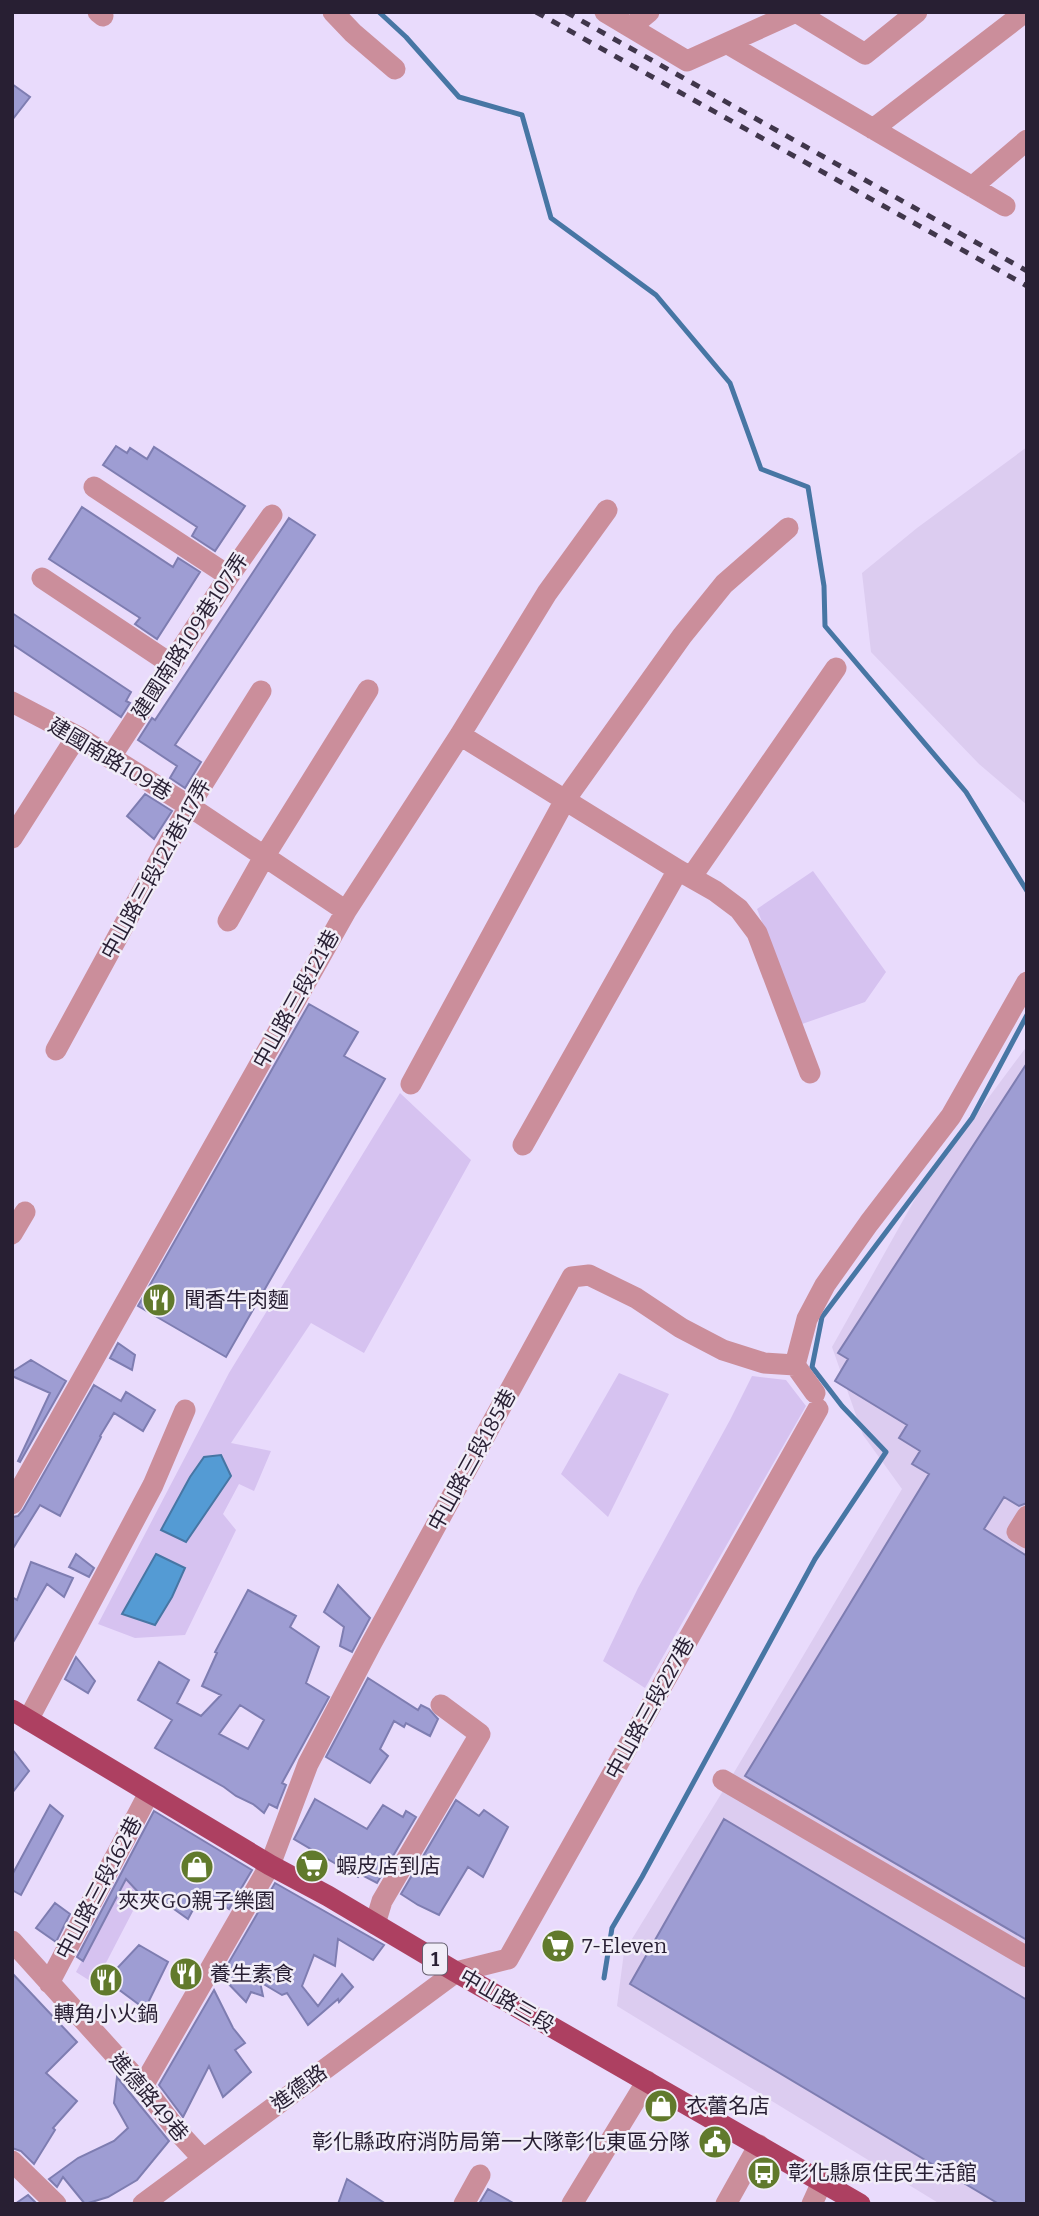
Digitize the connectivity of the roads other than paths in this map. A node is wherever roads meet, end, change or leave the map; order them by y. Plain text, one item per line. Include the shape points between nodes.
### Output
1 (333, 12) edge
2 (605, 12) edge
3 (649, 12) edge
4 (796, 12) edge
5 (917, 12) edge
6 (1025, 12) edge
7 (631, 27) junction
8 (728, 44) junction
9 (396, 69) dead end
10 (873, 129) junction
11 (1027, 140) edge
12 (972, 187) junction
13 (1005, 206) dead end
14 (94, 487) dead end
15 (607, 510) dead end
16 (272, 515) dead end
17 (788, 528) dead end
18 (229, 576) junction
19 (42, 578) dead end
20 (171, 664) junction
21 (836, 668) dead end
22 (368, 690) dead end
23 (261, 691) dead end
24 (12, 702) edge
25 (460, 735) junction
26 (77, 736) junction
27 (110, 758) junction
28 (565, 800) junction
29 (189, 806) junction
30 (12, 838) edge
31 (264, 857) junction
32 (685, 873) junction
33 (346, 911) junction
34 (228, 921) dead end
35 (1027, 982) edge
36 (56, 1050) dead end
37 (810, 1073) dead end
38 (411, 1084) dead end
39 (523, 1145) dead end
40 (25, 1212) dead end
41 (12, 1234) edge
42 (795, 1365) junction
43 (185, 1410) dead end
44 (12, 1504) edge
45 (1027, 1516) edge
46 (1027, 1538) edge
47 (441, 1705) dead end
48 (20, 1715) edge
49 (723, 1780) dead end
50 (149, 1793) junction
51 (270, 1865) junction
52 (376, 1924) junction
53 (12, 1941) edge
54 (1027, 1957) edge
55 (456, 1972) junction
56 (49, 1983) junction
57 (647, 2081) junction
58 (143, 2086) junction
59 (758, 2145) junction
60 (203, 2159) junction
61 (12, 2161) edge
62 (480, 2175) dead end
63 (822, 2182) junction
64 (56, 2204) edge
65 (143, 2204) edge
66 (464, 2204) edge
67 (572, 2204) edge
68 (726, 2204) edge
69 (813, 2204) edge
70 (860, 2204) edge

1 - 9 street
2 - 7 street
3 - 7 street
4 - 5 street via 865,54
4 - 8 street
6 - 10 street
7 - 8 street via 687,61
8 - 10 street
10 - 12 street
11 - 12 street
12 - 13 street
14 - 18 street
15 - 25 street, 中山路三段121巷 via 547,593
16 - 18 street, 建國南路109巷107弄
17 - 28 street via 724,584
18 - 20 street, 建國南路109巷107弄
19 - 20 street
20 - 27 street, 建國南路109巷107弄
21 - 32 street
22 - 31 street
23 - 29 street, 中山路三段121巷117弄
24 - 26 street, 建國南路109巷
25 - 28 street
25 - 33 street, 中山路三段121巷
26 - 27 street, 建國南路109巷
26 - 30 street
27 - 29 street, 建國南路109巷
28 - 32 street
28 - 38 street
29 - 31 street, 建國南路109巷
29 - 36 street, 中山路三段121巷117弄
31 - 33 street, 建國南路109巷
31 - 34 street
32 - 37 street via 739,909 757,933
32 - 39 street
33 - 44 street, 中山路三段121巷
35 - 42 street via 951,1116 825,1286 807,1319
40 - 41 street
42 - 51 street, 中山路三段185巷 via 764,1363 723,1350 589,1275 572,1277 309,1764
42 - 55 street, 中山路三段227巷 via 817,1401 508,1959
43 - 48 street via 153,1486
45 - 46 street via 1017,1532
47 - 52 street via 480,1734 382,1901
48 - 50 main road, 中山路三段 / 1
49 - 54 street
50 - 51 main road, 中山路三段 / 1
50 - 56 street, 中山路三段162巷
51 - 52 main road, 中山路三段 / 1
51 - 58 street
52 - 55 main road, 中山路三段 / 1
53 - 56 street, 進德路49巷
55 - 57 main road, 中山路三段 / 1
55 - 60 street, 進德路
56 - 58 street, 進德路49巷
57 - 59 main road, 中山路三段 / 1
57 - 67 street
58 - 60 street, 進德路49巷
59 - 63 main road, 中山路三段 / 1
59 - 68 street
60 - 65 street, 進德路
61 - 64 street
62 - 66 street
63 - 69 street
63 - 70 main road, 中山路三段 / 1

